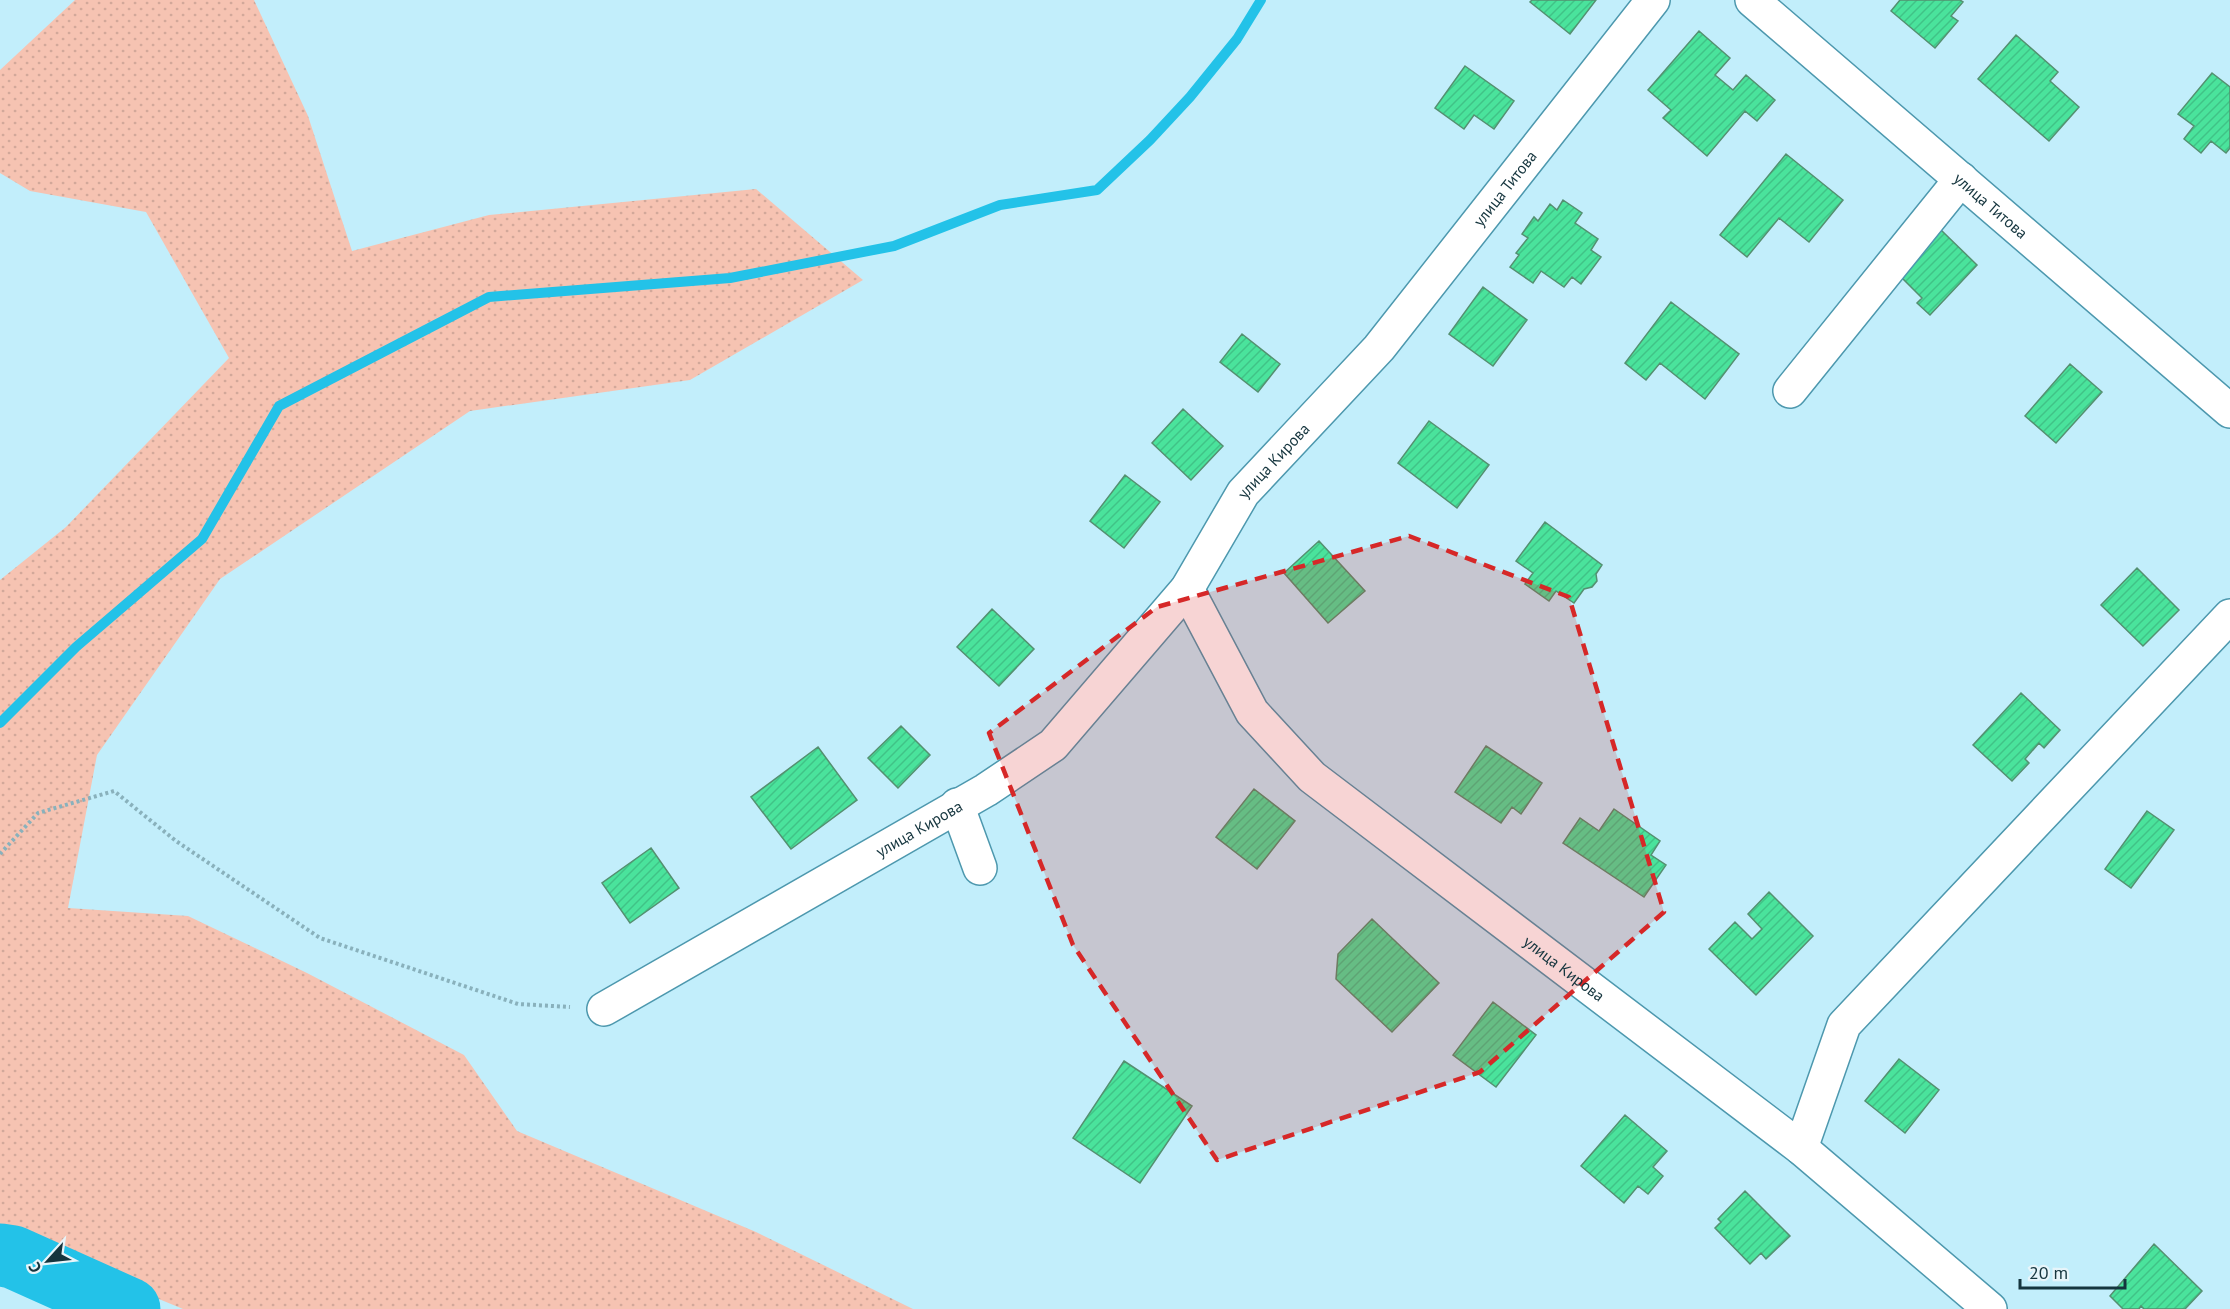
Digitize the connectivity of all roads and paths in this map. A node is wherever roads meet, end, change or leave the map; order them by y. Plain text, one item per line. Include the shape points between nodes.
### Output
1 (1653, 0) edge
2 (1752, 0) edge
3 (1961, 180) junction
4 (1379, 348) joint
5 (1790, 391) dead end
6 (2230, 411) edge
7 (1187, 589) junction
8 (2230, 616) edge
9 (957, 805) junction
10 (0, 854) edge
11 (980, 868) dead end
12 (604, 1009) joint
13 (1801, 1148) junction
14 (1990, 1309) edge

1 - 4 street, улица Титова
2 - 3 street, улица Титова
3 - 5 street
3 - 6 street, улица Титова
4 - 7 street, улица Кирова via 1243,493
7 - 9 street, улица Кирова via 1053,745
7 - 13 street, улица Кирова via 1252,712 1312,777
8 - 13 street via 1844,1025
9 - 11 street
9 - 12 street, улица Кирова
10 - 12 path via 38,813 114,791 176,842 320,938 518,1004
13 - 14 street, улица Кирова

